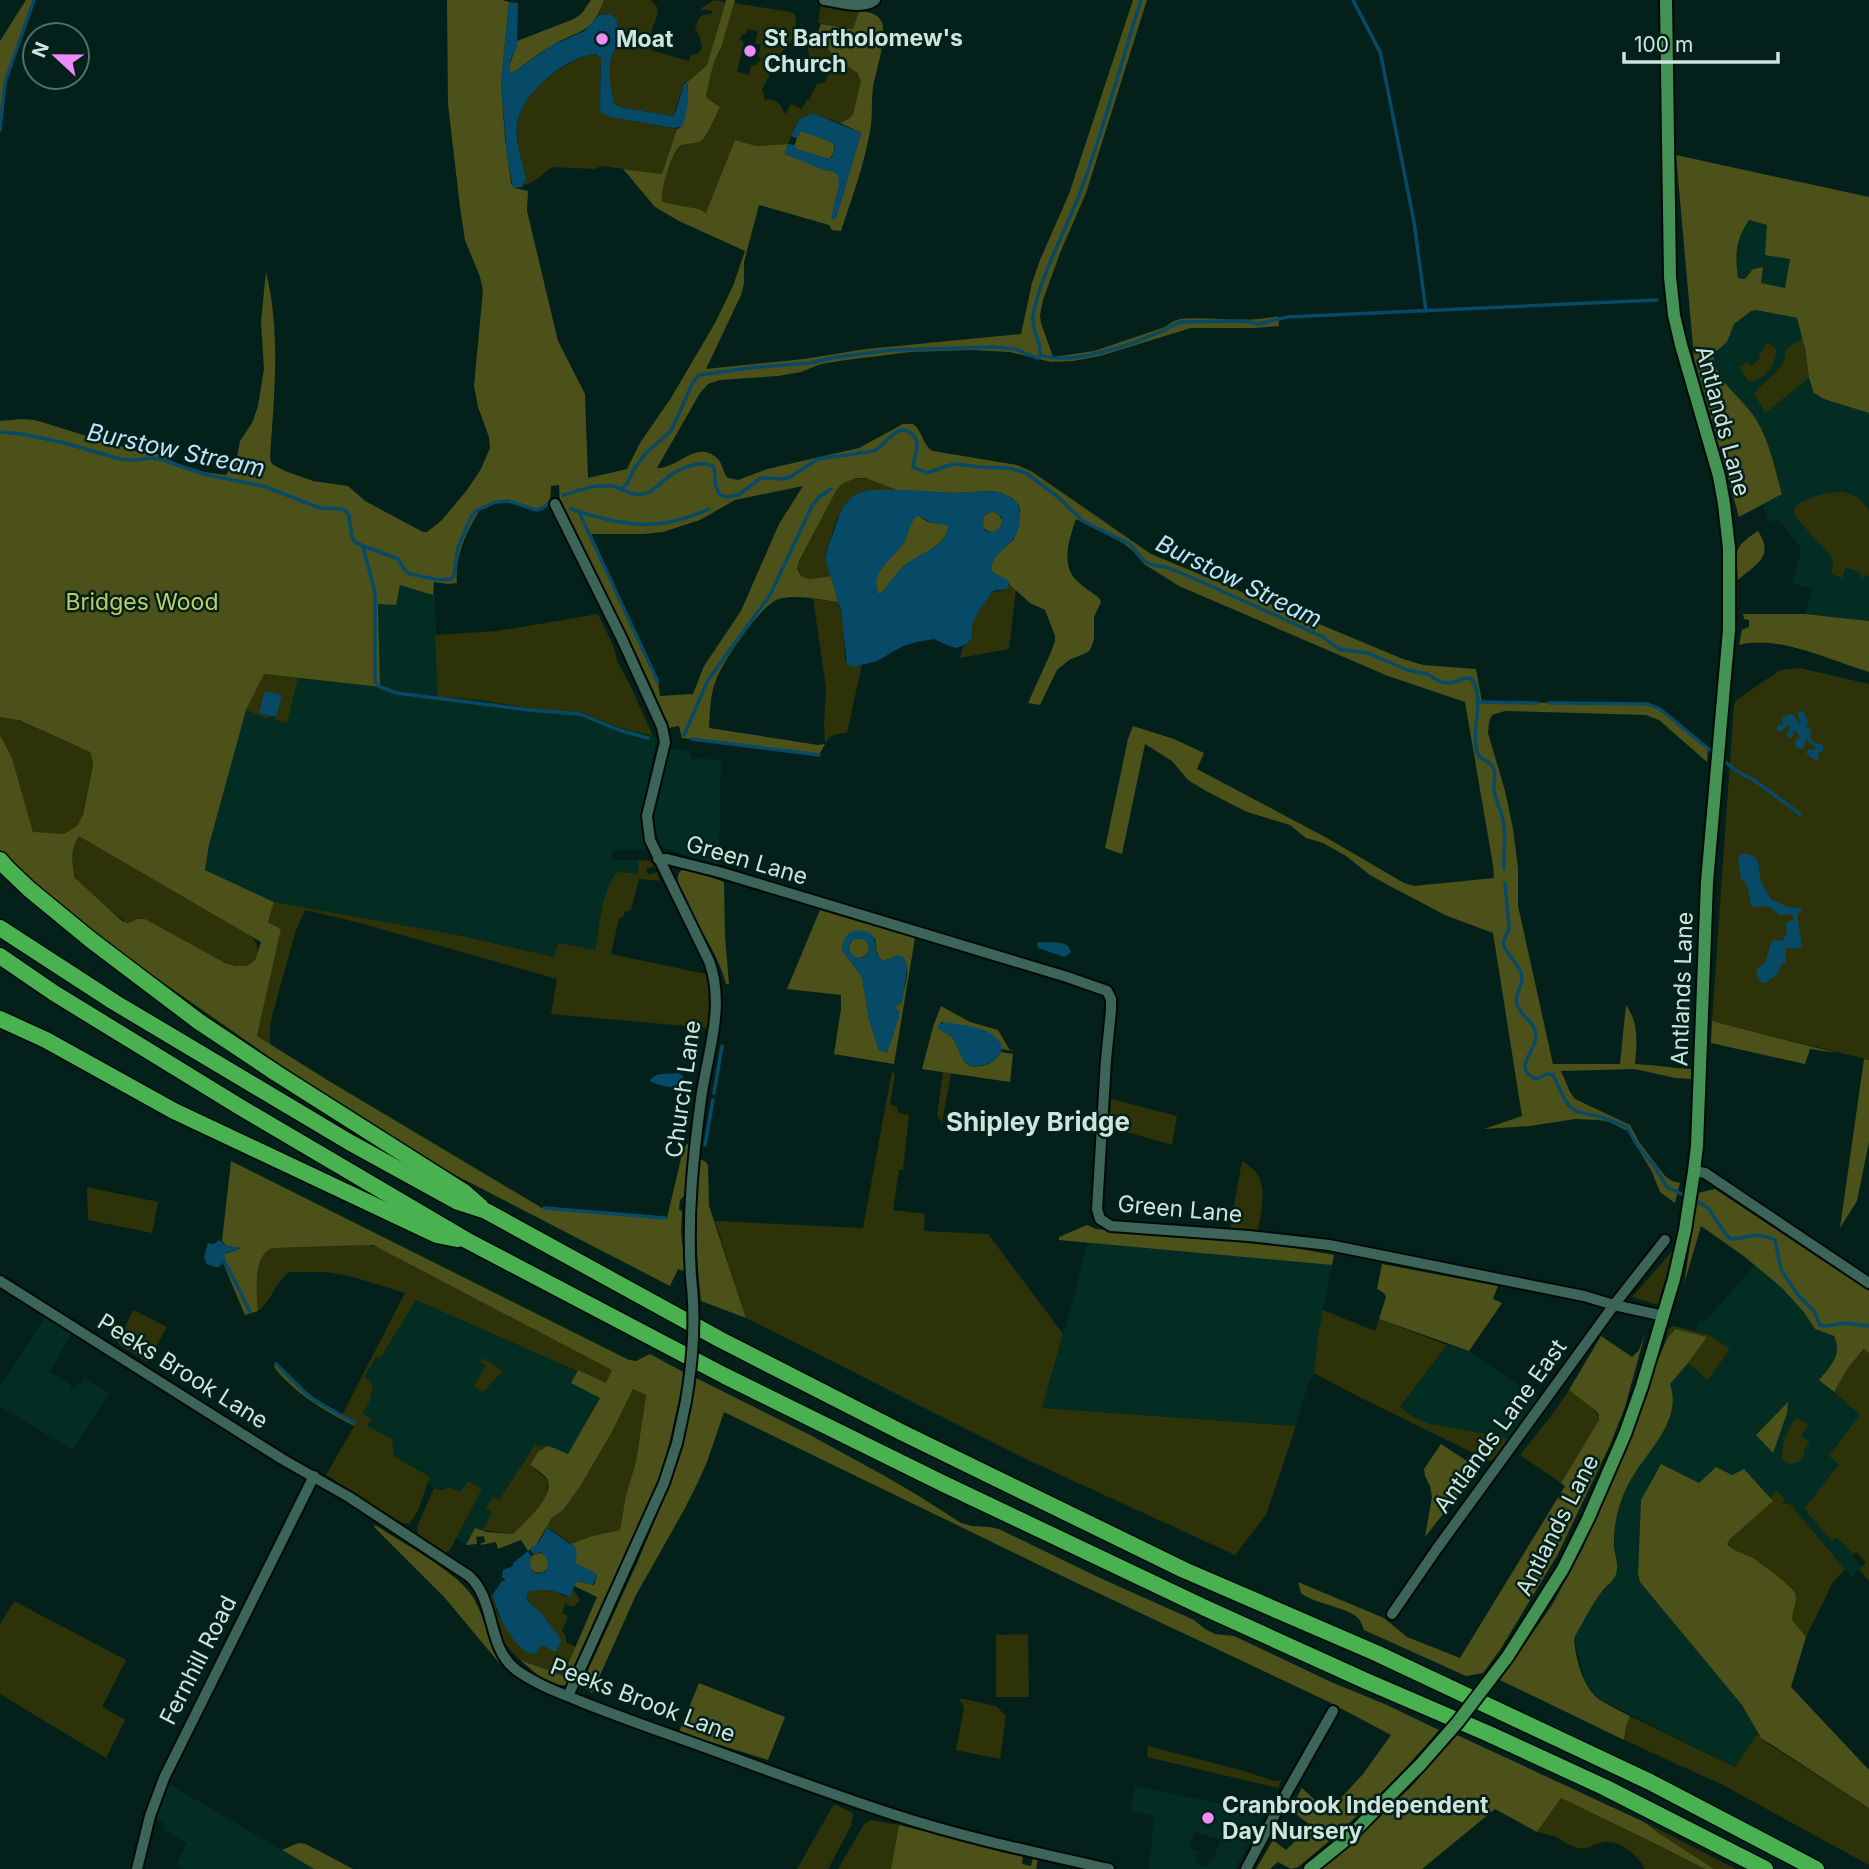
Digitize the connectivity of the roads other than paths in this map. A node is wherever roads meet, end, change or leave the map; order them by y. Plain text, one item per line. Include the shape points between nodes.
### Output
1 (824, 0) edge
2 (875, 0) edge
3 (1666, 0) edge
4 (555, 504) dead end
5 (658, 859) junction
6 (0, 860) edge
7 (0, 928) edge
8 (0, 956) edge
9 (0, 1019) edge
10 (1694, 1171) junction
11 (486, 1211) junction
12 (467, 1240) junction
13 (1665, 1240) dead end
14 (0, 1281) edge
15 (1869, 1283) edge
16 (1614, 1305) junction
17 (1664, 1316) junction
18 (314, 1476) junction
19 (1392, 1614) dead end
20 (568, 1696) junction
21 (1333, 1711) dead end
22 (137, 1869) edge
23 (1109, 1869) edge
24 (1246, 1869) edge
25 (1310, 1869) edge
26 (1765, 1869) edge
27 (1816, 1869) edge

1 - 2 street via 864,5
3 - 10 main road, Antlands Lane via 1674,315 1719,476 1729,548 1729,630 1707,882
4 - 5 street, Church Lane via 662,727 665,742 647,816
5 - 16 street, Green Lane via 719,872 1107,991 1111,1010 1097,1204 1098,1216 1107,1224 1329,1245
5 - 20 street, Church Lane, bridge via 709,961 716,988 691,1183 693,1349 677,1443 664,1483
6 - 11 highway via 91,940 198,1021 464,1192
7 - 11 highway via 349,1142 458,1202
8 - 12 highway via 240,1107
9 - 12 highway via 174,1111 437,1236
10 - 15 street via 1705,1173
10 - 17 main road, Antlands Lane
11 - 27 highway via 901,1432 1184,1570 1376,1653 1638,1776
12 - 26 highway via 724,1376 944,1484 1203,1607 1592,1781
13 - 16 street, Antlands Lane East
14 - 18 street, Peeks Brook Lane
16 - 17 street
16 - 19 street, Antlands Lane East
17 - 25 main road, Antlands Lane, bridge via 1625,1434 1588,1519 1508,1656 1420,1765 1347,1839
18 - 20 street, Peeks Brook Lane via 474,1580 509,1664
18 - 22 street, Fernhill Road via 164,1777
20 - 23 street, Peeks Brook Lane via 893,1814
21 - 24 street

